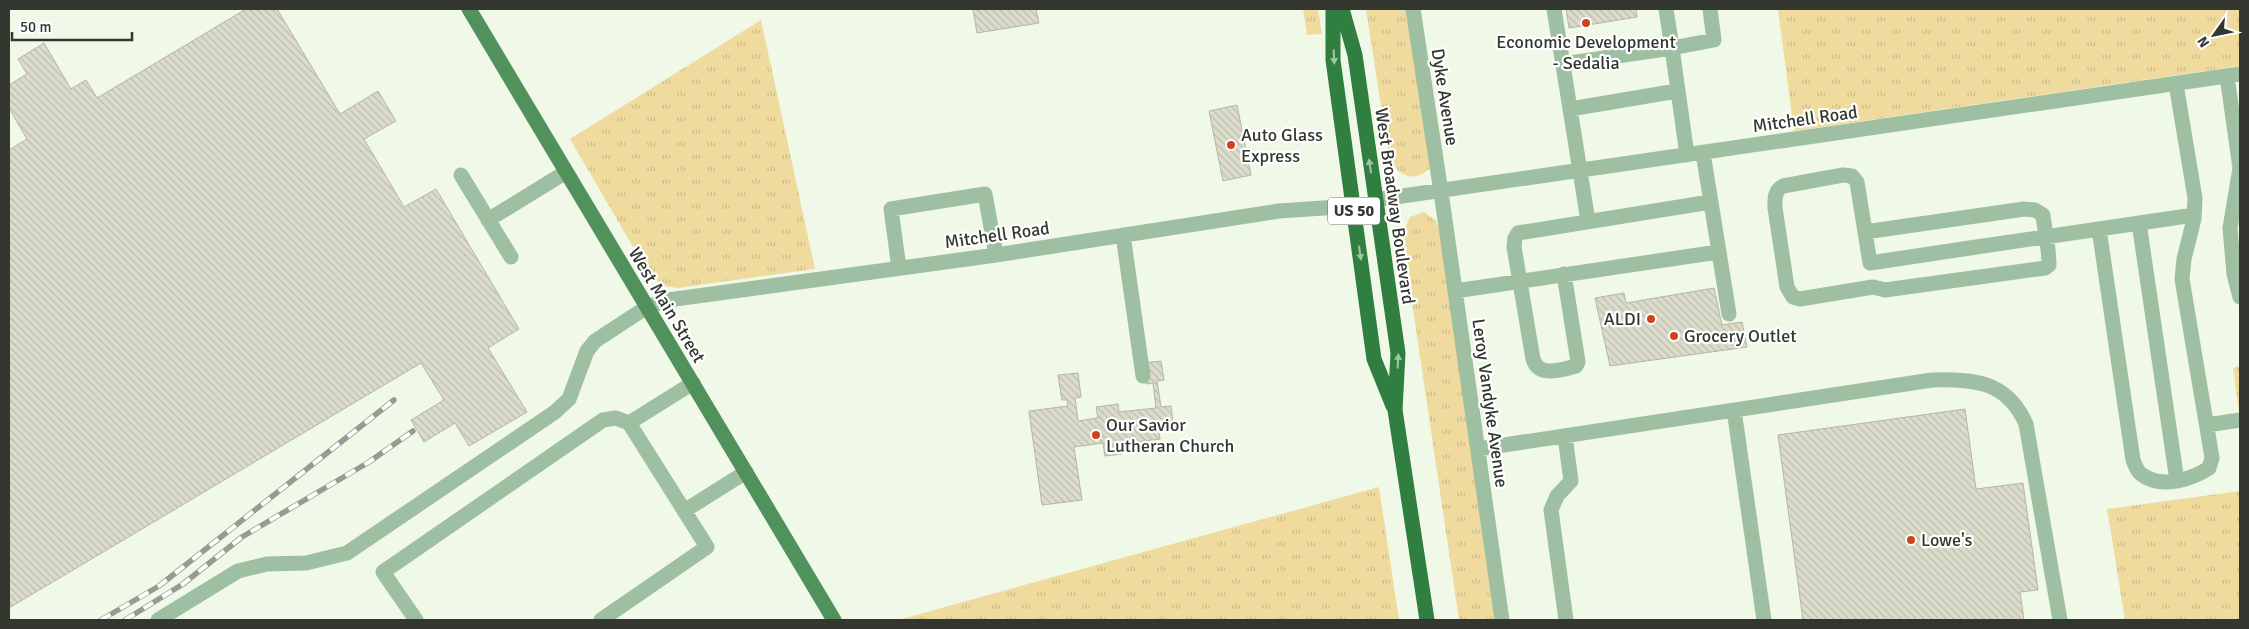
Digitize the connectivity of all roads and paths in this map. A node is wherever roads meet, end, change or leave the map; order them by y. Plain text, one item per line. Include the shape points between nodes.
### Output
1 (469, 9) edge
2 (1332, 9) edge
3 (1342, 9) edge
4 (1412, 9) edge
5 (1554, 9) edge
6 (1666, 9) edge
7 (1710, 9) edge
8 (1672, 48) junction
9 (1563, 64) junction
10 (2233, 76) edge
11 (2176, 84) junction
12 (1677, 91) junction
13 (1570, 109) junction
14 (1703, 153) junction
15 (1687, 155) junction
16 (1579, 171) junction
17 (566, 172) junction
18 (461, 175) dead end
19 (1441, 192) junction
20 (2238, 194) edge
21 (1375, 200) junction
22 (1710, 202) junction
23 (1353, 206) junction
24 (2194, 215) junction
25 (488, 220) junction
26 (1588, 221) junction
27 (2139, 223) junction
28 (2099, 229) junction
29 (1865, 232) junction
30 (1123, 235) junction
31 (2046, 237) junction
32 (1718, 252) junction
33 (996, 255) junction
34 (511, 257) dead end
35 (1870, 263) junction
36 (899, 268) junction
37 (1564, 274) junction
38 (1520, 281) junction
39 (1873, 287) junction
40 (1455, 290) junction
41 (2240, 297) edge
42 (647, 307) junction
43 (1729, 314) dead end
44 (1143, 376) dead end
45 (692, 383) junction
46 (1395, 410) junction
47 (1734, 410) junction
48 (2240, 420) edge
49 (628, 423) junction
50 (2207, 425) junction
51 (1565, 436) junction
52 (1478, 449) junction
53 (746, 472) junction
54 (2177, 481) junction
55 (684, 510) junction
56 (158, 620) edge
57 (416, 620) edge
58 (601, 620) edge
59 (834, 620) edge
60 (1426, 620) edge
61 (1502, 620) edge
62 (1566, 620) edge
63 (1764, 620) edge
64 (2060, 620) edge

1 - 17 main road, West Main Street
2 -> 23 highway, West Broadway Boulevard / US 50 via 1334,60
21 -> 3 highway, West Broadway Boulevard / US 50 via 1355,55
4 - 19 street, Dyke Avenue
5 - 9 street
6 - 8 street
7 - 8 street via 1714,40
8 - 9 street
8 - 12 street
9 - 13 street
10 - 11 street, Mitchell Road
10 - 20 street via 2240,168
11 - 14 street, Mitchell Road
11 - 24 street via 2195,198
12 - 13 street
12 - 15 street
13 - 16 street
14 - 15 street, Mitchell Road
14 - 22 street
15 - 16 street, Mitchell Road
16 - 19 street, Mitchell Road
16 - 26 street
17 - 25 street
17 - 42 main road, West Main Street
18 - 25 street
19 - 21 street, Mitchell Road
19 - 40 street, Leroy Vandyke Avenue
20 - 41 street via 2230,228 2234,274
46 -> 21 highway, West Broadway Boulevard / US 50 via 1398,353
22 - 26 street
22 - 32 street
23 - 30 street, Mitchell Road via 1279,211
23 -> 46 highway, West Broadway Boulevard / US 50 via 1374,359
24 - 27 street
24 - 50 street via 2182,279
25 - 34 street
26 - 38 street via 1518,233 1514,247
27 - 28 street
27 - 54 street
28 - 31 street
28 - 54 street via 2133,460 2139,473 2147,477
29 - 31 street via 2024,209 2035,210 2042,215
29 - 35 street
29 - 39 street via 1857,182 1852,176 1843,175 1778,189 1775,208 1789,293 1800,299
30 - 33 street, Mitchell Road
30 - 44 street
31 - 35 street
31 - 39 street via 2049,265 2045,268 1886,290
32 - 37 street
32 - 43 street
33 - 36 street, Mitchell Road
33 - 36 street via 985,194 891,209
35 - 39 street
36 - 42 street, Mitchell Road via 668,300
37 - 38 street
37 - 38 street via 1578,362 1576,366 1549,372 1535,366
38 - 40 street
40 - 52 street, Leroy Vandyke Avenue
42 - 45 main road, West Main Street
42 - 56 street, Mitchell Road via 595,341 587,351 569,399 555,412 347,553 306,564 267,564 238,571
45 - 49 street
45 - 53 main road, West Main Street
46 - 60 highway, West Broadway Boulevard / US 50
47 - 51 street
47 - 63 street
47 - 64 street via 1932,380 1967,380 1994,387 2019,408 2026,424
48 - 50 street
49 - 55 street
49 - 57 street via 616,418 602,420 383,572
50 - 54 street via 2212,458 2209,468
51 - 52 street
51 - 62 street via 1572,481 1557,496 1551,510
52 - 61 street, Leroy Vandyke Avenue
53 - 55 street
53 - 59 main road, West Main Street
55 - 58 street via 707,547

